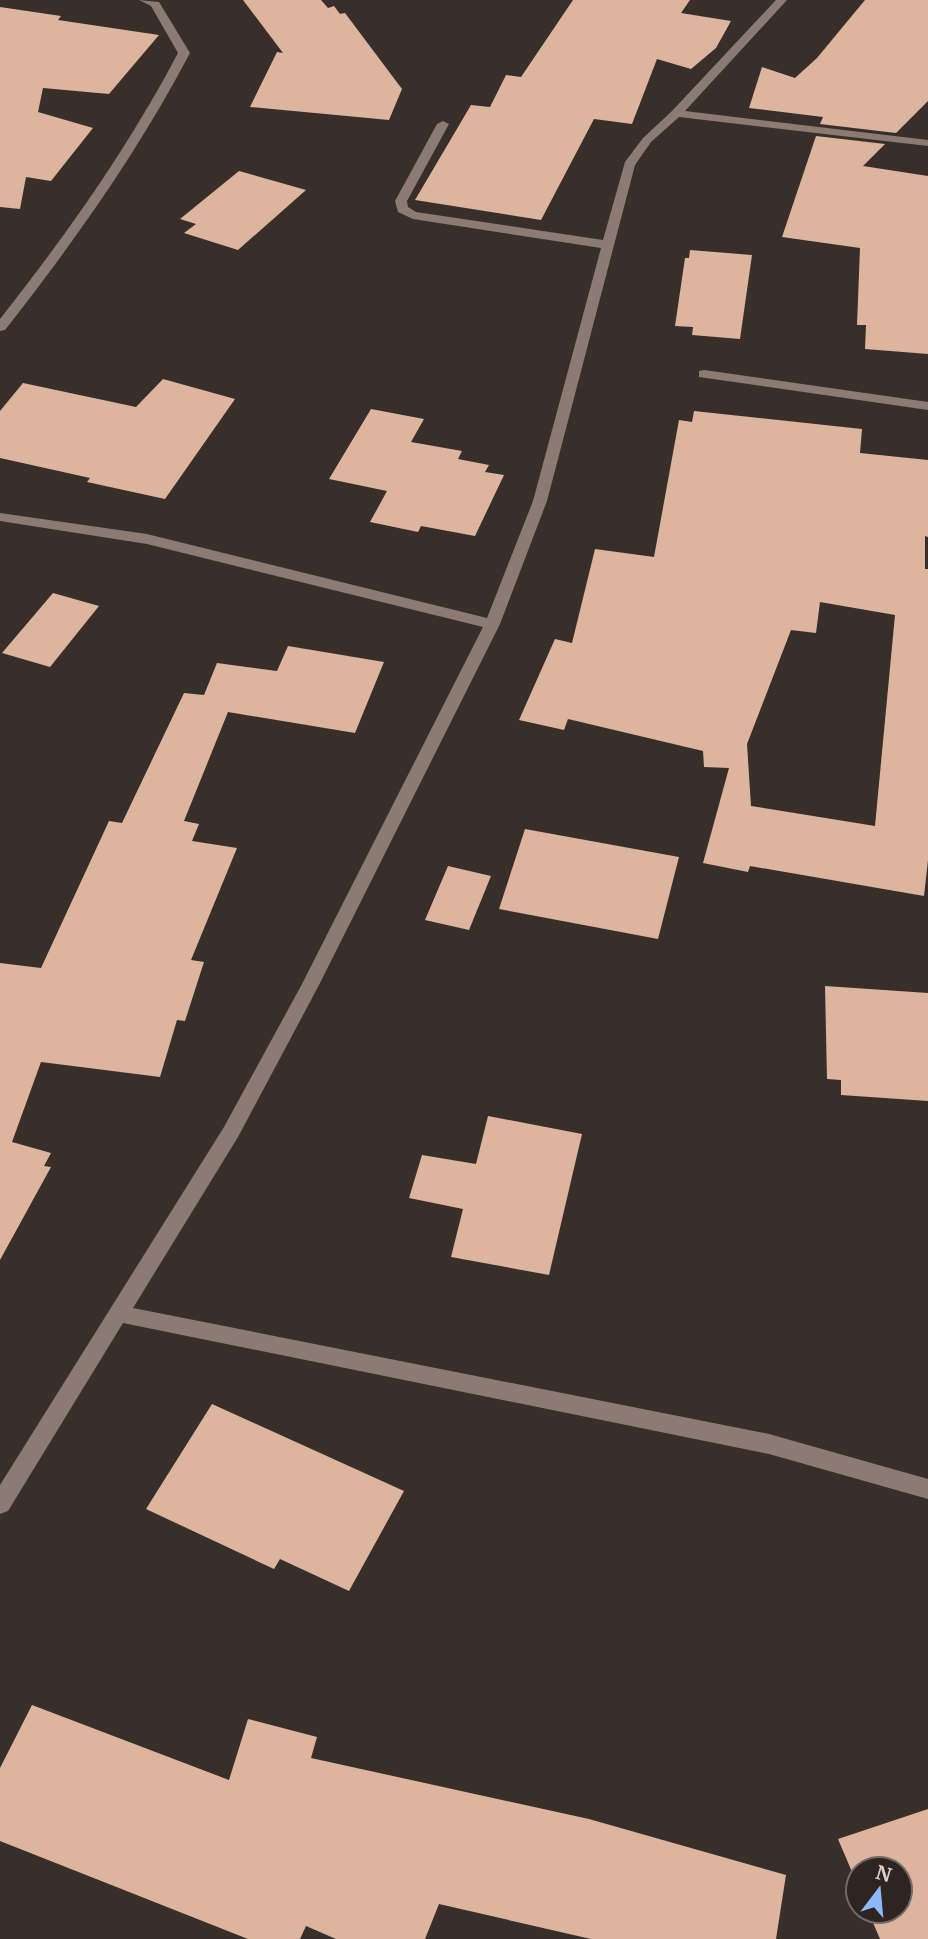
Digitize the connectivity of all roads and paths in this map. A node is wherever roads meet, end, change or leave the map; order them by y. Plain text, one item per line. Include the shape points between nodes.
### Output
1 (144, 0) edge
2 (782, 0) edge
3 (676, 113) junction
4 (443, 124) dead end
5 (928, 143) edge
6 (608, 245) junction
7 (0, 327) edge
8 (704, 374) dead end
9 (928, 406) edge
10 (0, 517) edge
11 (492, 624) junction
12 (119, 1314) junction
13 (928, 1489) edge
14 (0, 1504) edge

1 - 7 street via 155,4 184,53 156,110 64,248
2 - 3 street
3 - 5 street
3 - 6 street via 646,140 629,165
4 - 6 street via 401,201 402,209 413,215
6 - 11 street via 540,501
8 - 9 street
10 - 11 street via 147,539
11 - 12 street via 231,1132
12 - 13 street via 655,1419 769,1444
12 - 14 street

